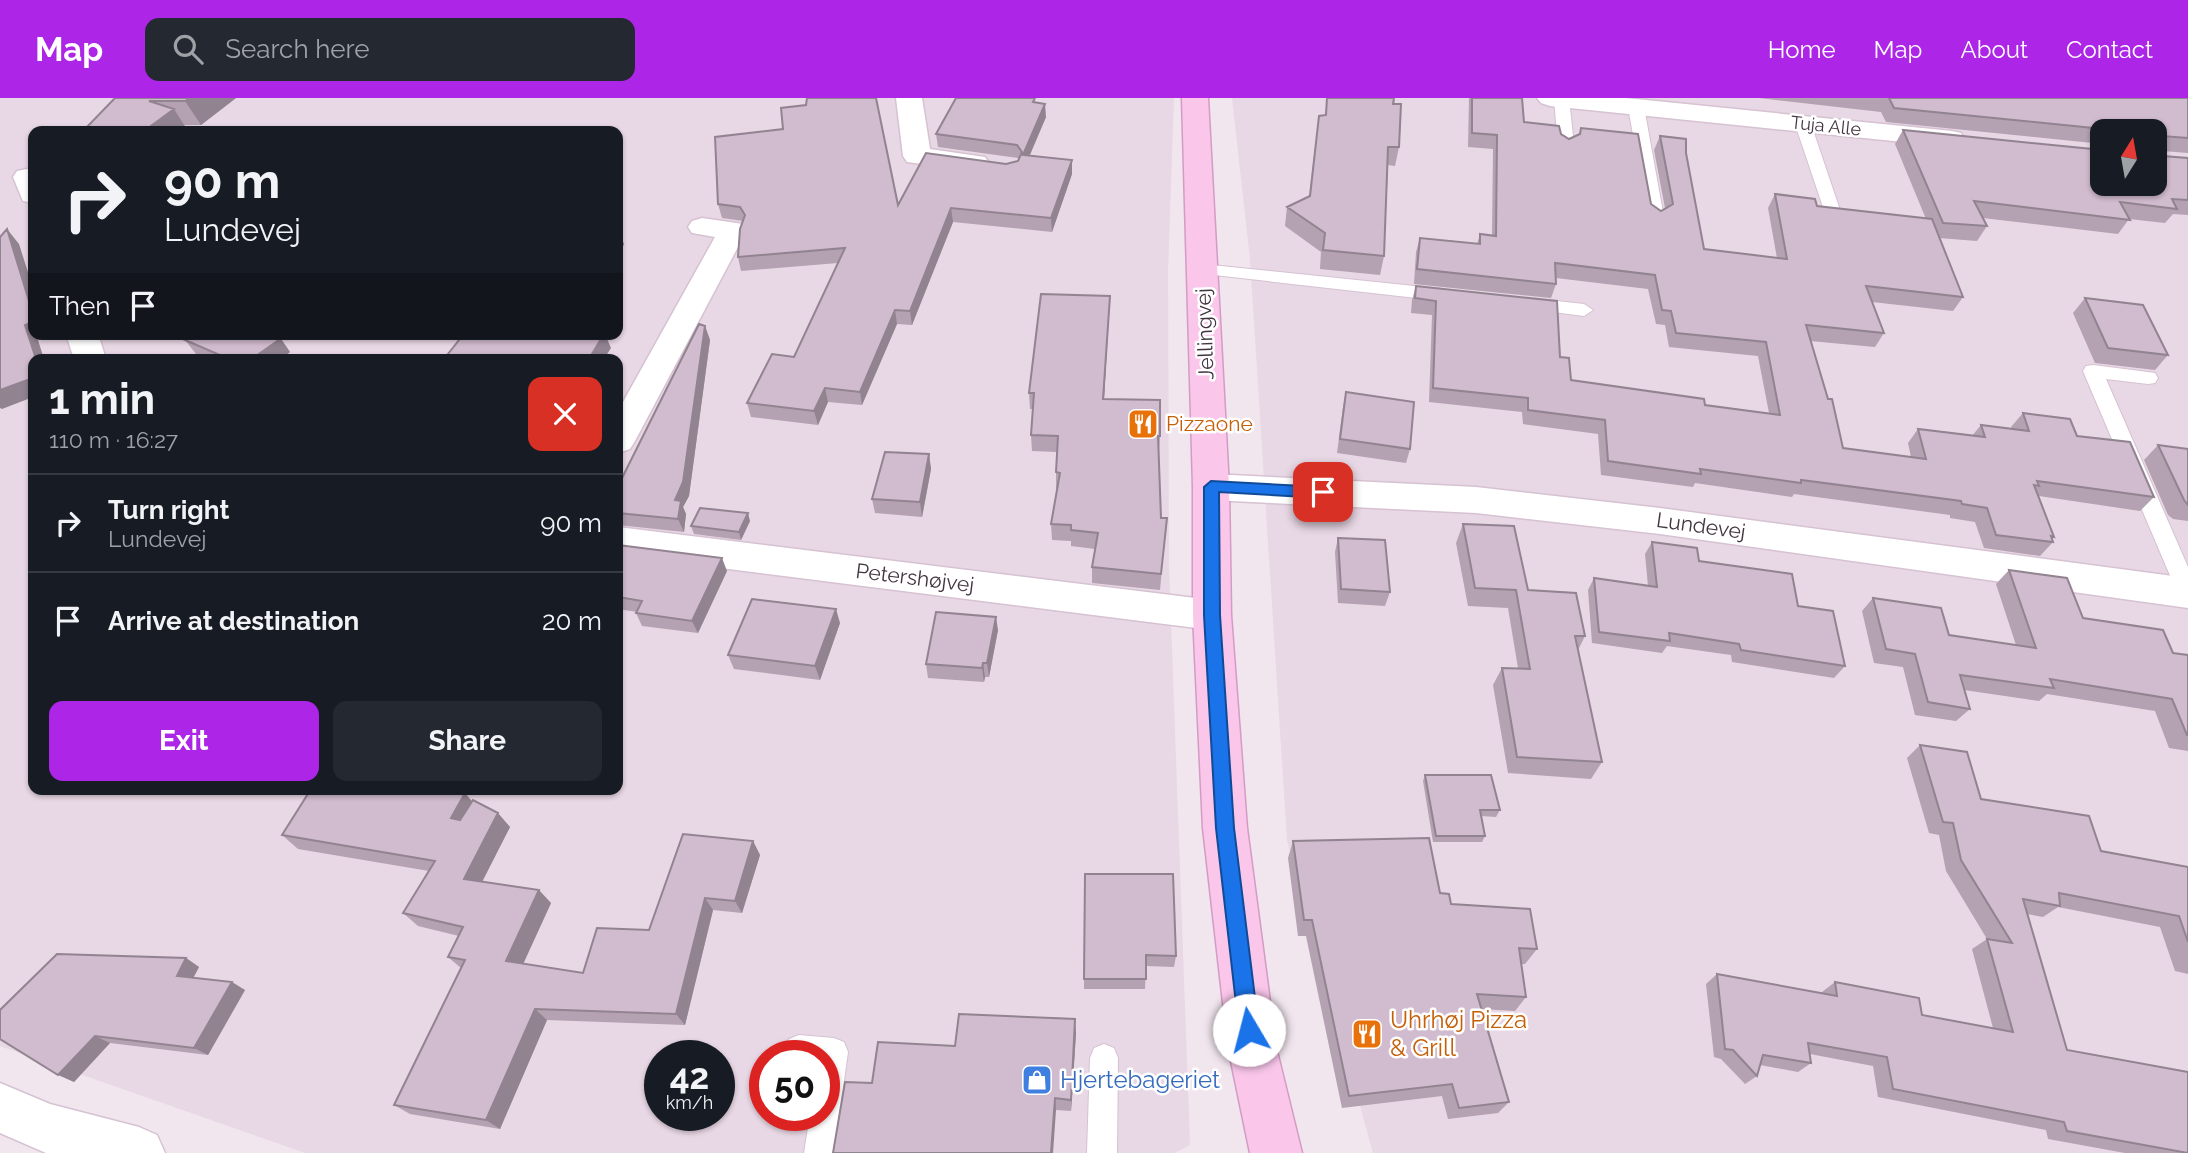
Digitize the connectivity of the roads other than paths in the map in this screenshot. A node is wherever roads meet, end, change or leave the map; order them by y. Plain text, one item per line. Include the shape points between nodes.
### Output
1 (909, 98) edge
2 (1195, 98) edge
3 (1556, 99) edge
4 (1636, 107) junction
5 (1803, 124) junction
6 (1980, 142) edge
7 (1566, 146) edge
8 (995, 165) edge
9 (1833, 213) edge
10 (1656, 218) edge
11 (702, 227) dead end
12 (1202, 269) junction
13 (1462, 297) edge
14 (1516, 303) edge
15 (1584, 310) dead end
16 (2148, 378) dead end
17 (623, 432) edge
18 (1211, 487) junction
19 (623, 542) edge
20 (2188, 592) edge
21 (1212, 615) junction
22 (1104, 1058) dead end
23 (0, 1108) edge
24 (822, 1131) edge
25 (139, 1153) edge
26 (819, 1153) edge
27 (1102, 1153) edge
28 (1276, 1153) edge

1 - 8 street via 917,156
2 - 12 main road, Jellingvej
3 - 4 street, Tuja Alle
3 - 7 lane
4 - 5 street, Tuja Alle
4 - 10 lane
5 - 6 street, Tuja Alle
5 - 9 lane
11 - 17 street via 733,230
12 - 13 lane
12 - 18 main road, Jellingvej
14 - 15 lane
16 - 20 lane via 2093,371
18 - 20 street, Lundevej via 1489,501
18 - 21 main road, Jellingvej
19 - 21 street, Petershøjvej
21 - 28 main road, Jellingvej via 1225,828 1252,1047
22 - 27 lane
23 - 25 street via 49,1129
24 - 26 lane

